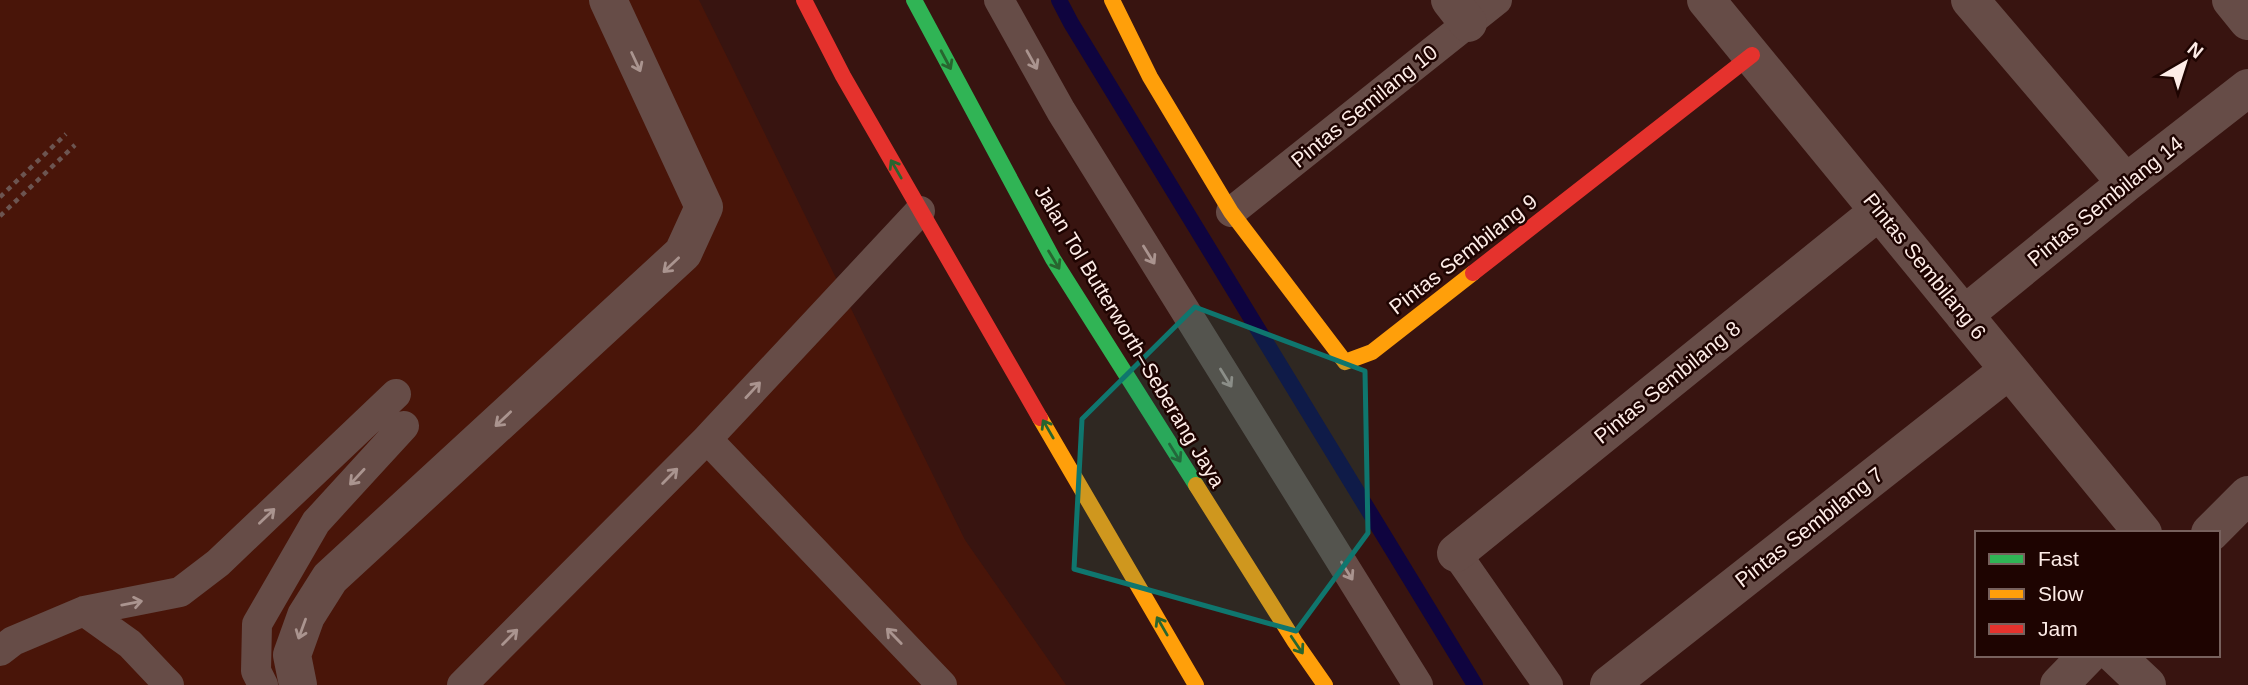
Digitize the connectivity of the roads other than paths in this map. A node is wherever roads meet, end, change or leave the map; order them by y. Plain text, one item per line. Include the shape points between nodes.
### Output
1 (608, 0) edge
2 (804, 0) edge
3 (914, 0) edge
4 (999, 0) edge
5 (1112, 0) edge
6 (1706, 0) edge
7 (1970, 0) edge
8 (2231, 0) edge
9 (1472, 8) edge
10 (2248, 21) edge
11 (1752, 55) junction
12 (2248, 89) edge
13 (2126, 183) junction
14 (920, 211) junction
15 (1879, 211) junction
16 (1231, 212) junction
17 (1964, 314) junction
18 (2009, 370) junction
19 (396, 394) dead end
20 (404, 426) dead end
21 (707, 439) junction
22 (2248, 495) edge
23 (2141, 531) edge
24 (2212, 531) edge
25 (1456, 553) joint
26 (84, 611) junction
27 (0, 651) edge
28 (2086, 657) edge
29 (2118, 657) edge
30 (169, 685) edge
31 (262, 685) edge
32 (298, 685) edge
33 (461, 685) edge
34 (942, 685) edge
35 (1196, 685) edge
36 (1325, 685) edge
37 (1419, 685) edge
38 (1548, 685) edge
39 (1609, 685) edge
40 (2059, 685) edge
41 (2147, 685) edge

1 -> 32 street via 704,207 683,253 330,578 306,616 292,655
14 -> 2 main road
3 -> 36 main road, Jalan Tol Butterworth–Seberang Jaya via 1053,259
4 -> 37 lane via 1060,111
5 - 16 main road via 1150,77
6 - 11 street, Pintas Sembilang 6
7 - 13 street
8 - 10 street
9 - 16 lane, Pintas Semilang 10
11 - 15 street, Pintas Sembilang 6
11 - 16 main road, Pintas Sembilang 9 via 1372,352 1345,362
12 - 13 street, Pintas Sembilang 14
13 - 17 street, Pintas Sembilang 14
21 -> 14 lane
35 -> 14 main road
15 - 17 street, Pintas Sembilang 6
15 - 25 street, Pintas Sembilang 8
17 - 18 street, Pintas Sembilang 6
18 - 23 street, Pintas Sembilang 6
18 - 39 street, Pintas Sembilang 7
26 -> 19 lane via 180,592 218,563
20 -> 31 lane via 316,522 257,624 256,671
33 -> 21 lane
34 -> 21 lane
22 - 24 street
25 - 38 lane
26 - 27 lane
26 - 30 lane via 130,644
28 - 40 street
29 - 41 street

